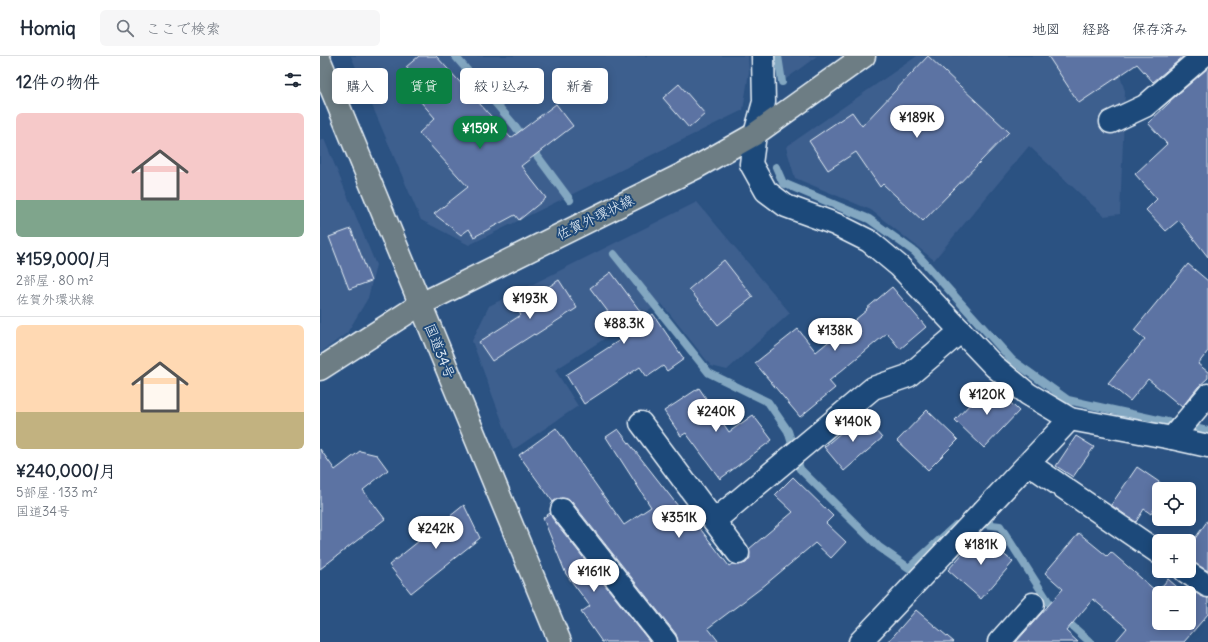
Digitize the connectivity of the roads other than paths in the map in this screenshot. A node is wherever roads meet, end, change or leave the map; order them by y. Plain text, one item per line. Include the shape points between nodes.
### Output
1 (763, 56) edge
2 (864, 56) edge
3 (1203, 56) edge
4 (320, 61) edge
5 (1111, 122) dead end
6 (755, 134) junction
7 (421, 304) junction
8 (961, 331) junction
9 (320, 369) edge
10 (1208, 395) edge
11 (1070, 420) junction
12 (641, 424) dead end
13 (1172, 438) junction
14 (1208, 446) edge
15 (1029, 464) junction
16 (562, 510) dead end
17 (714, 521) junction
18 (1152, 548) edge
19 (738, 553) dead end
20 (1196, 578) edge
21 (1208, 586) edge
22 (1033, 604) dead end
23 (872, 638) edge
24 (560, 642) edge
25 (666, 642) edge
26 (999, 642) edge

1 - 6 street via 764,102
2 - 6 main road, 佐賀外環状線
3 - 5 street via 1145,106
4 - 7 main road, 国道34号
6 - 7 main road, 佐賀外環状線 via 695,168
6 - 8 street via 751,164 766,190 786,206 835,224 869,241 900,266
7 - 9 main road, 佐賀外環状線
7 - 24 main road, 国道34号
8 - 11 street via 994,366 1028,394
8 - 17 street via 908,376 873,388
10 - 13 street
11 - 13 street
11 - 15 street
12 - 17 street
13 - 14 street
15 - 18 street
15 - 23 street
16 - 25 street
17 - 19 street
20 - 21 street
22 - 26 street

